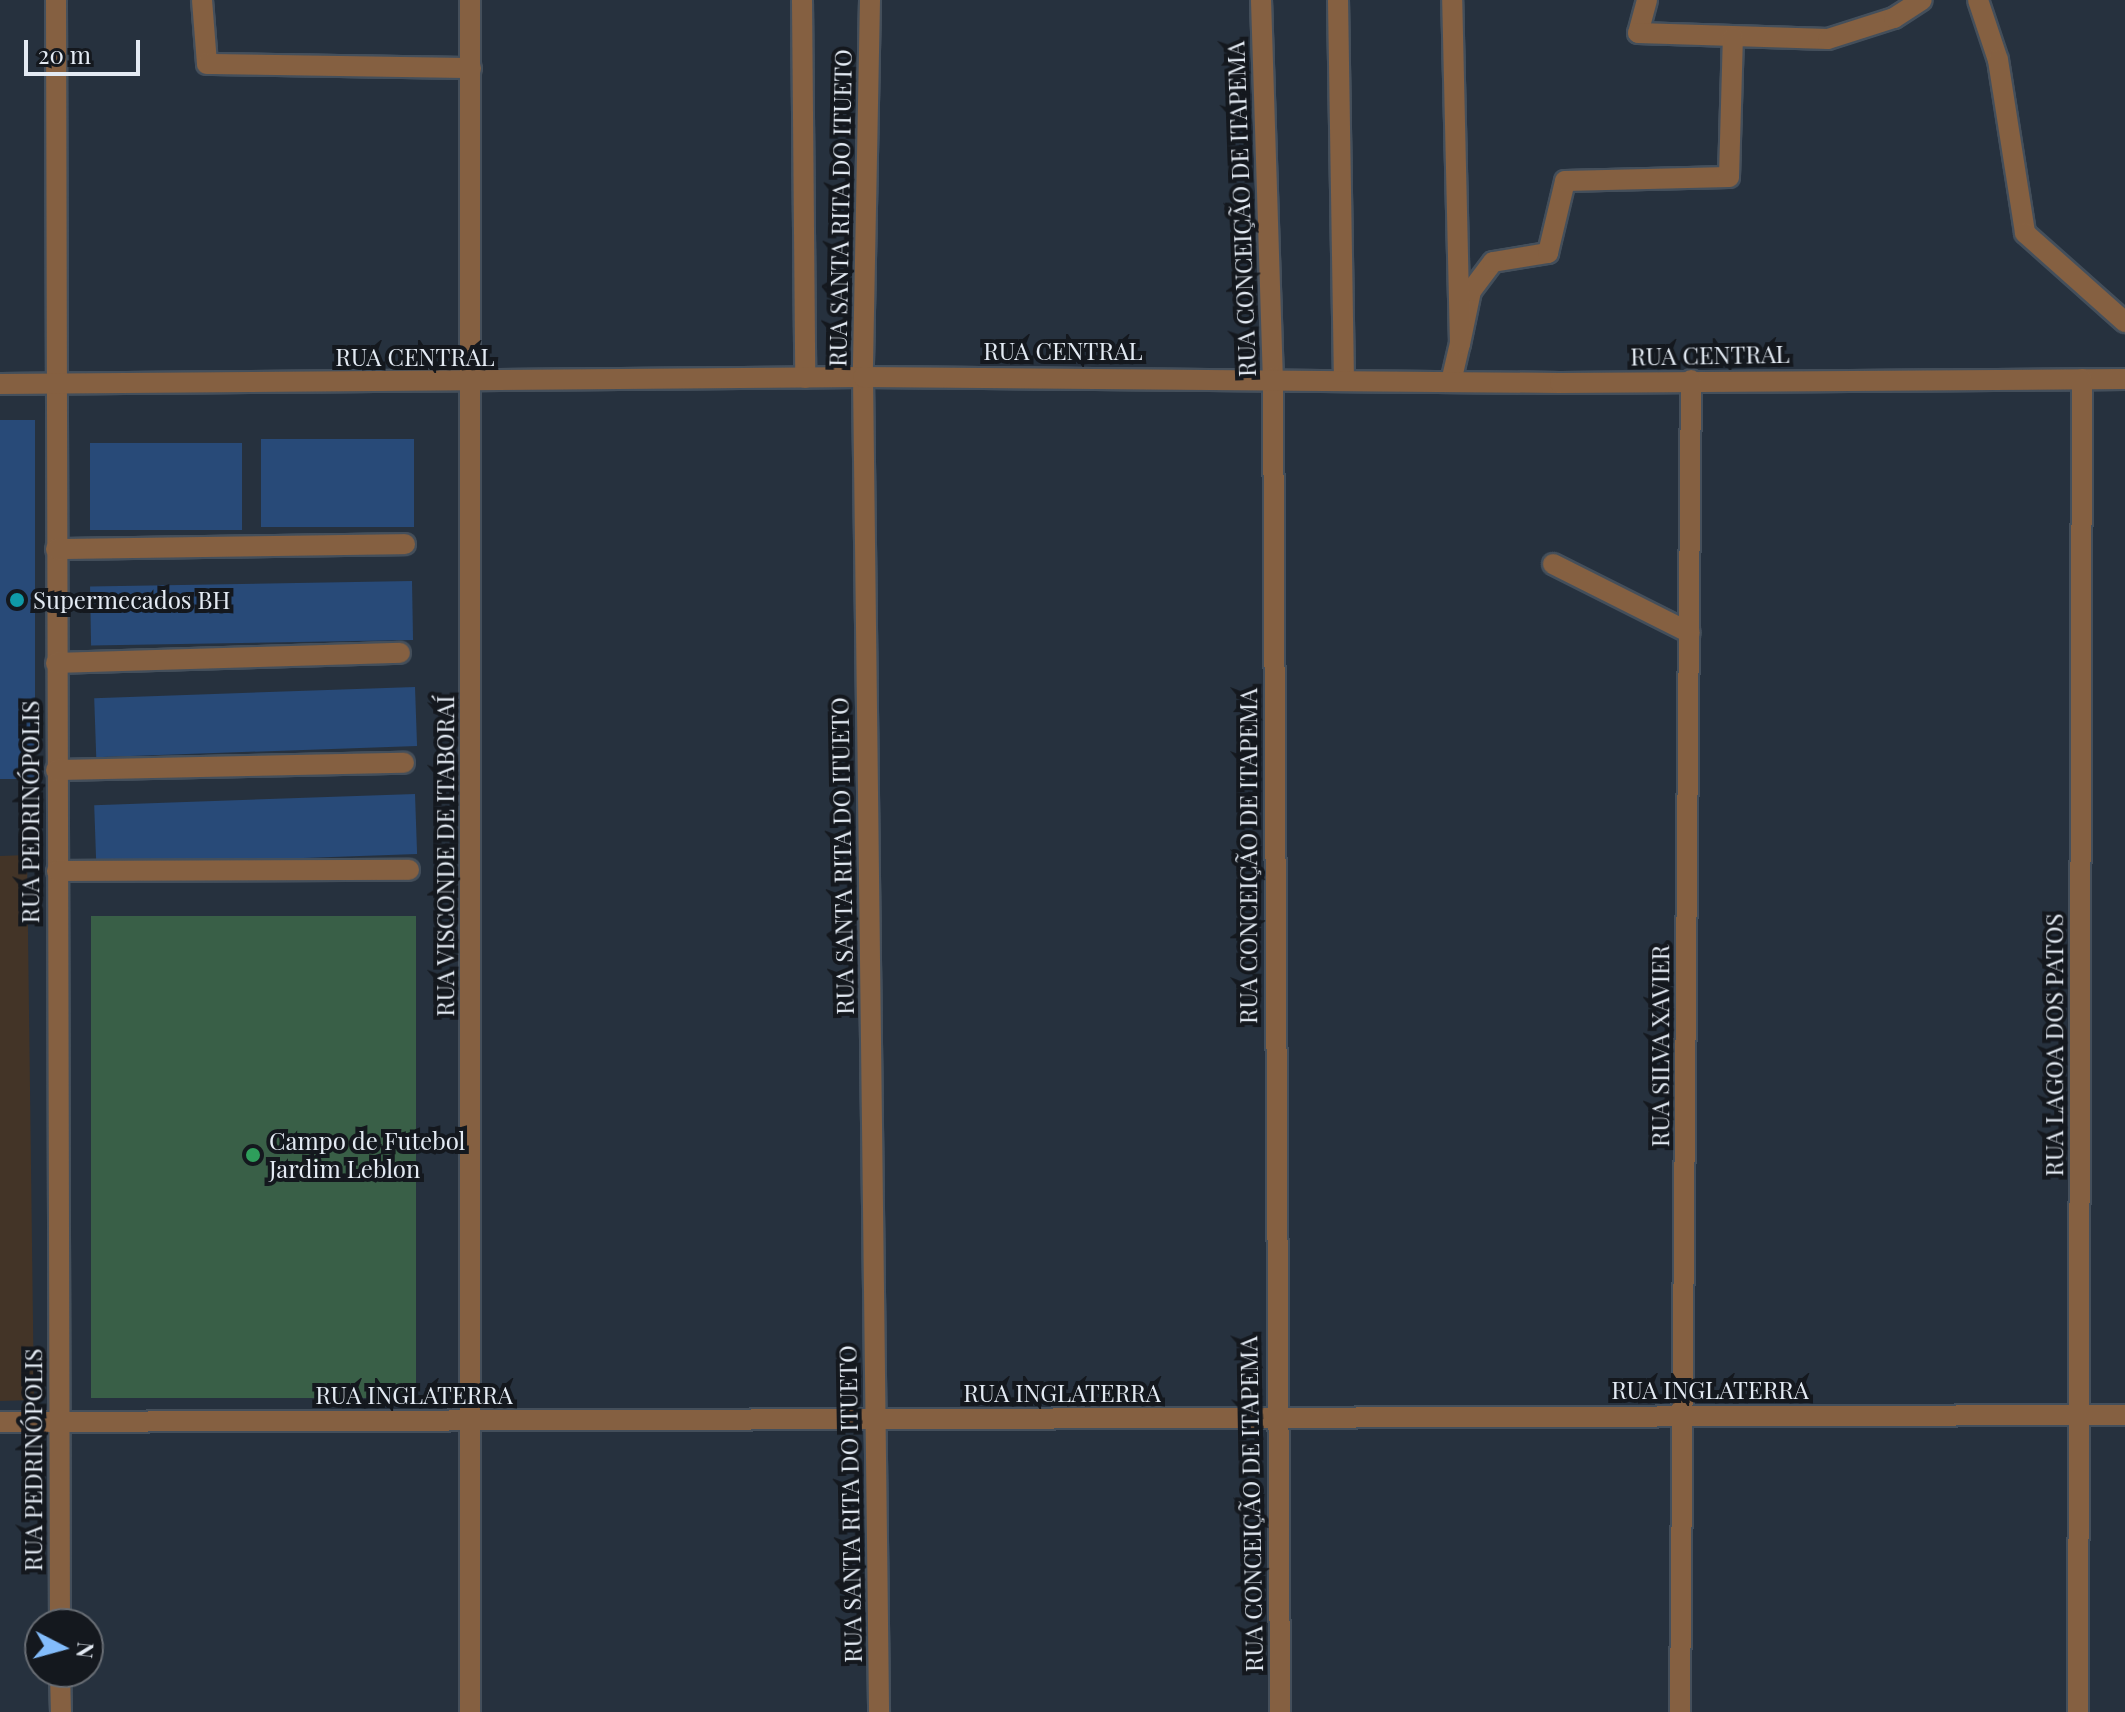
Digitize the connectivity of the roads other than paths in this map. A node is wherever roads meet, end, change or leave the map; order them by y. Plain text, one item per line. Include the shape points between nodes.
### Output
1 (56, 0) edge
2 (202, 0) edge
3 (470, 0) edge
4 (802, 0) edge
5 (870, 0) edge
6 (1261, 0) edge
7 (1338, 0) edge
8 (1452, 0) edge
9 (1647, 0) edge
10 (1922, 0) edge
11 (1978, 0) edge
12 (1733, 37) junction
13 (471, 68) junction
14 (2125, 322) edge
15 (1460, 344) junction
16 (863, 377) junction
17 (1273, 377) junction
18 (805, 378) junction
19 (2082, 379) junction
20 (2125, 379) edge
21 (1691, 380) junction
22 (1344, 381) junction
23 (1451, 382) junction
24 (0, 384) edge
25 (56, 384) junction
26 (472, 384) junction
27 (405, 544) dead end
28 (56, 549) junction
29 (1553, 564) dead end
30 (1690, 633) junction
31 (400, 653) dead end
32 (56, 663) junction
33 (404, 763) dead end
34 (56, 770) junction
35 (409, 870) dead end
36 (57, 871) junction
37 (2079, 1415) junction
38 (2125, 1415) edge
39 (1684, 1416) junction
40 (1275, 1418) junction
41 (875, 1419) junction
42 (469, 1420) junction
43 (0, 1422) edge
44 (58, 1422) junction
45 (60, 1608) edge
46 (60, 1688) edge
47 (61, 1712) edge
48 (470, 1712) edge
49 (879, 1712) edge
50 (1280, 1712) edge
51 (1680, 1712) edge
52 (2078, 1712) edge

1 - 25 street, RUA PEDRINÓPOLIS
2 - 13 street via 207,64
3 - 13 street, RUA VISCONDE DE ITABORAÍ
4 - 18 street
5 - 16 street, RUA SANTA RITA DO ITUETO
6 - 17 street, RUA CONCEIÇÃO DE ITAPEMA
7 - 22 street
8 - 15 street
9 - 12 street via 1638,33
10 - 12 street via 1894,18 1828,39
11 - 14 street via 1998,60 2025,233
12 - 15 street via 1729,177 1565,181 1548,253 1493,262 1471,291
13 - 26 street, RUA VISCONDE DE ITABORAÍ
15 - 23 street
16 - 17 street, RUA CENTRAL
16 - 18 street, RUA CENTRAL
16 - 41 street, RUA SANTA RITA DO ITUETO
17 - 22 street, RUA CENTRAL
17 - 40 street, RUA CONCEIÇÃO DE ITAPEMA
18 - 26 street, RUA CENTRAL
19 - 20 street, RUA CENTRAL
19 - 21 street, RUA CENTRAL
19 - 37 street, RUA LAGOA DOS PATOS
21 - 23 street, RUA CENTRAL
21 - 30 street, RUA SILVA XAVIER
22 - 23 street, RUA CENTRAL
24 - 25 street, RUA CENTRAL
25 - 26 street, RUA CENTRAL
25 - 28 street, RUA PEDRINÓPOLIS
26 - 42 street, RUA VISCONDE DE ITABORAÍ
27 - 28 street
28 - 32 street, RUA PEDRINÓPOLIS
29 - 30 street
30 - 39 street, RUA SILVA XAVIER
31 - 32 street
32 - 34 street, RUA PEDRINÓPOLIS
33 - 34 street
34 - 36 street, RUA PEDRINÓPOLIS
35 - 36 street
36 - 44 street, RUA PEDRINÓPOLIS
37 - 38 street, RUA INGLATERRA
37 - 39 street, RUA INGLATERRA
37 - 52 street, RUA LAGOA DOS PATOS
39 - 40 street, RUA INGLATERRA
39 - 51 street, RUA SILVA XAVIER
40 - 41 street, RUA INGLATERRA
40 - 50 street, RUA CONCEIÇÃO DE ITAPEMA
41 - 42 street, RUA INGLATERRA
41 - 49 street, RUA SANTA RITA DO ITUETO
42 - 44 street, RUA INGLATERRA
42 - 48 street, RUA VISCONDE DE ITABORAÍ
43 - 44 street, RUA INGLATERRA
44 - 45 street, RUA PEDRINÓPOLIS
46 - 47 street

